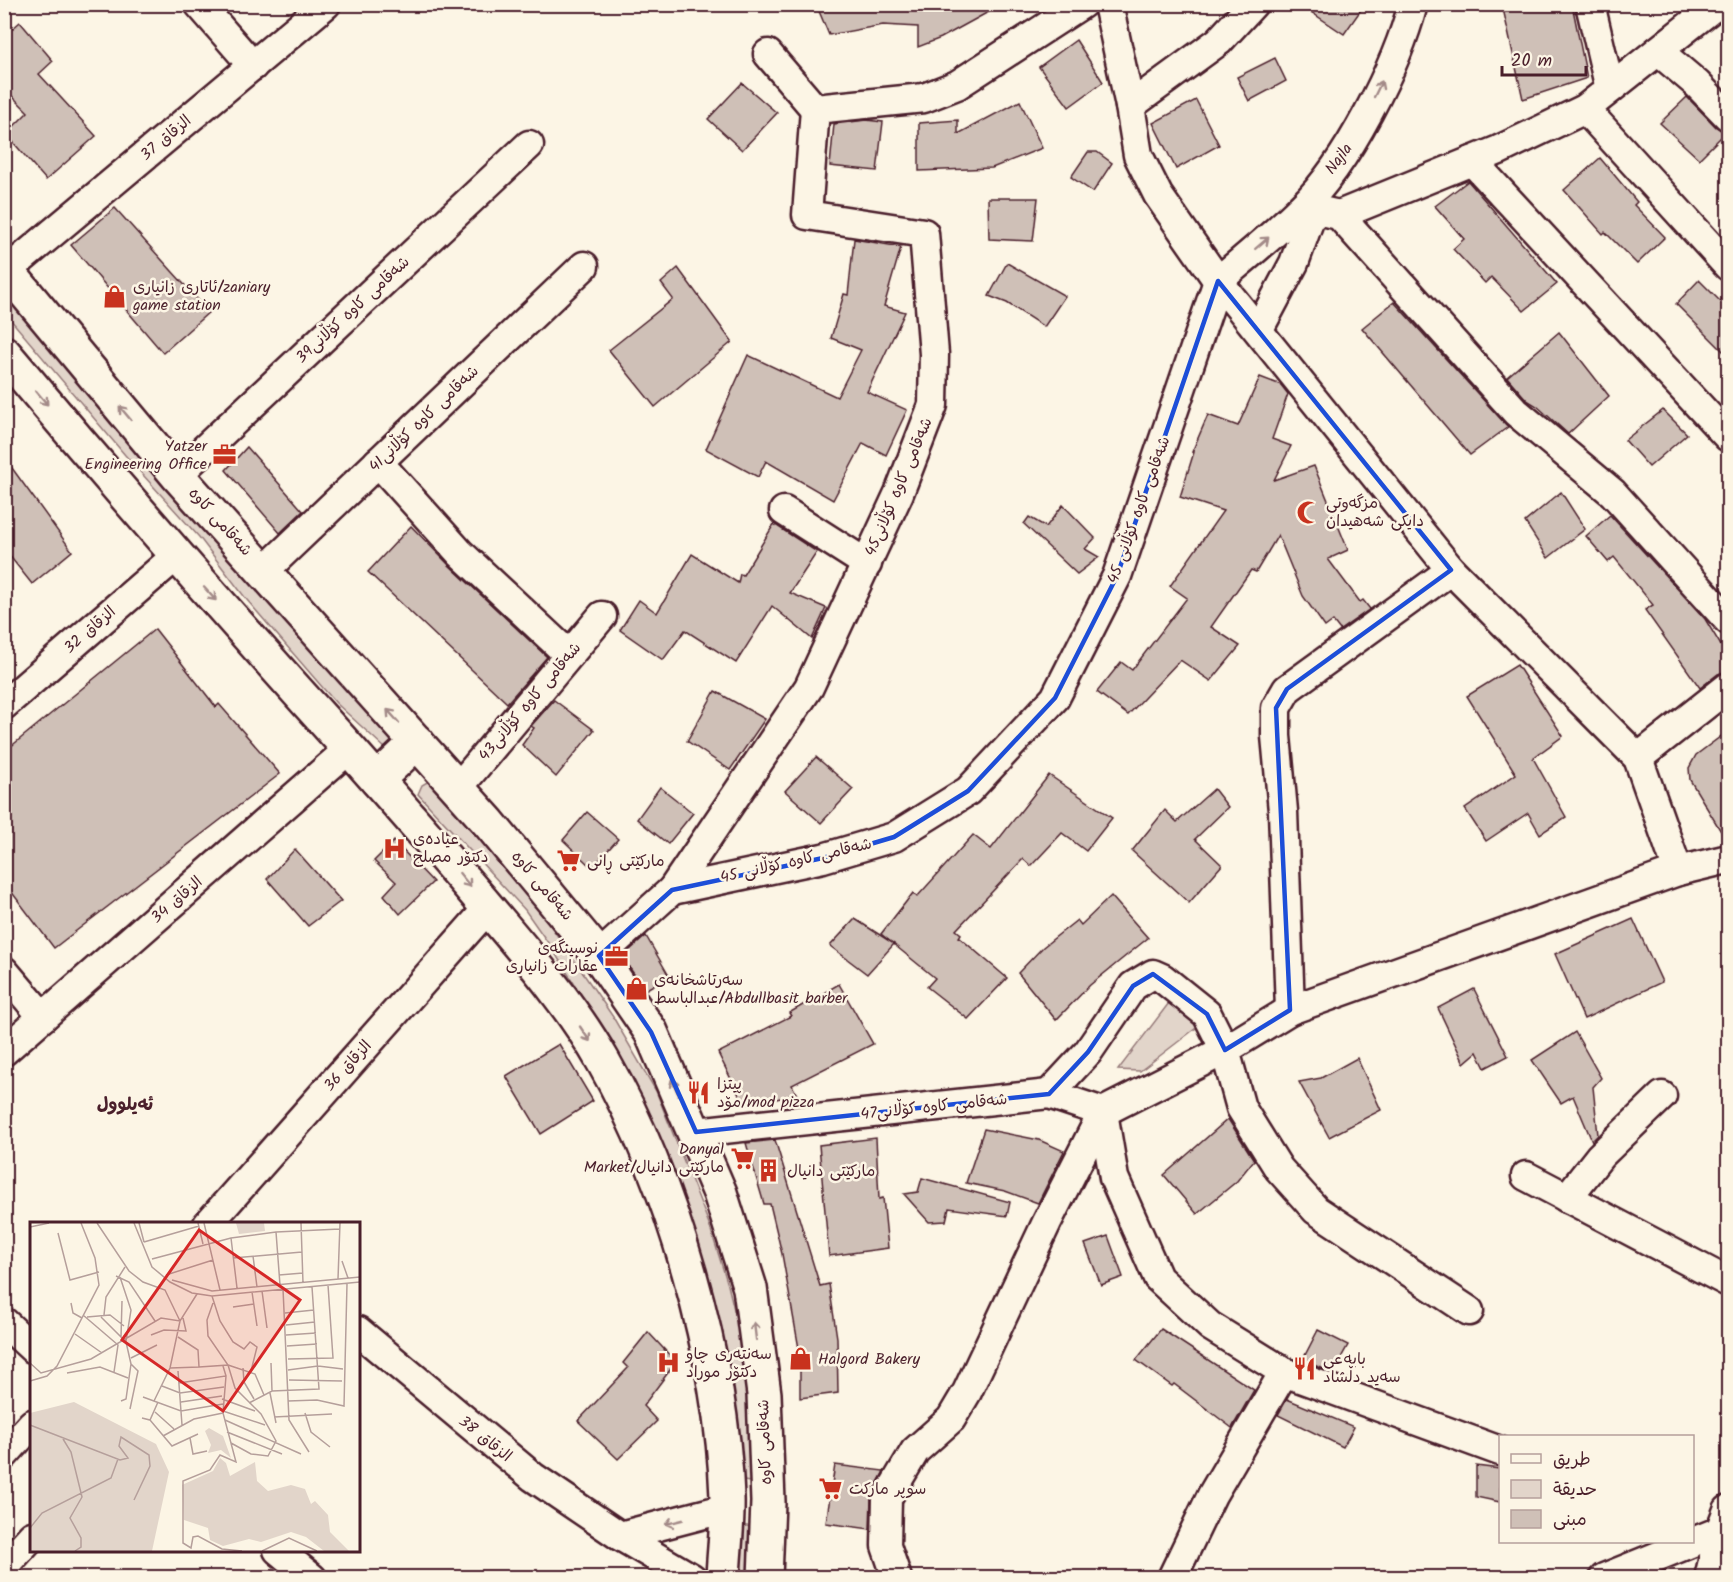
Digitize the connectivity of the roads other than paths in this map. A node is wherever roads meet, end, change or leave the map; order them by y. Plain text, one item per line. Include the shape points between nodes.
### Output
1 (199, 4) edge
2 (326, 4) edge
3 (1083, 4) edge
4 (1108, 4) edge
5 (1253, 4) edge
6 (1413, 4) edge
7 (1590, 4) edge
8 (1717, 4) edge
9 (1658, 51) junction
10 (768, 54) dead end
11 (253, 66) junction
12 (1610, 89) junction
13 (1130, 106) junction
14 (815, 109) junction
15 (1585, 109) junction
16 (1728, 116) edge
17 (530, 145) dead end
18 (1472, 161) junction
19 (1303, 207) junction
20 (1340, 215) junction
21 (584, 266) dead end
22 (1728, 266) edge
23 (6, 269) edge
24 (1218, 281) junction
25 (1259, 329) junction
26 (4, 353) edge
27 (1728, 437) edge
28 (378, 462) junction
29 (177, 475) junction
30 (784, 511) dead end
31 (176, 556) junction
32 (867, 564) junction
33 (1451, 570) junction
34 (264, 571) junction
35 (602, 616) dead end
36 (1728, 620) edge
37 (569, 655) junction
38 (1728, 687) edge
39 (4, 705) edge
40 (417, 742) junction
41 (349, 749) junction
42 (1638, 758) junction
43 (377, 780) junction
44 (458, 788) junction
45 (1728, 859) edge
46 (1678, 871) junction
47 (672, 890) junction
48 (488, 908) junction
49 (599, 956) junction
50 (4, 971) edge
51 (1290, 1010) junction
52 (44, 1017) junction
53 (1225, 1050) junction
54 (4, 1051) edge
55 (1049, 1094) junction
56 (1662, 1096) dead end
57 (1103, 1112) junction
58 (696, 1132) junction
59 (1526, 1176) dead end
60 (1567, 1198) junction
61 (221, 1219) edge
62 (1728, 1282) edge
63 (1469, 1311) dead end
64 (4, 1322) edge
65 (360, 1333) edge
66 (30, 1346) edge
67 (1284, 1372) junction
68 (30, 1426) edge
69 (1499, 1451) edge
70 (4, 1455) edge
71 (768, 1502) junction
72 (727, 1508) junction
73 (1694, 1520) edge
74 (1726, 1525) edge
75 (620, 1536) junction
76 (30, 1538) edge
77 (1694, 1539) edge
78 (1685, 1543) edge
79 (279, 1552) edge
80 (4, 1567) edge
81 (312, 1578) edge
82 (692, 1578) edge
83 (723, 1578) edge
84 (765, 1578) edge
85 (897, 1578) edge
86 (1172, 1578) edge
87 (1604, 1578) edge
88 (1709, 1578) edge

1 - 11 street
2 - 11 street, الزقاق 37
3 - 14 street via 957,85 924,98
4 - 13 street
5 - 13 street via 1219,41
19 -> 6 street, Najla via 1353,142 1406,33
7 - 12 street
8 - 9 street
9 - 12 street
9 - 16 street
10 - 14 street
11 - 23 street, الزقاق 37
12 - 15 street
13 - 24 street via 1138,155 1158,195
14 - 32 street, شەقامی کاوە کۆڵانی45 via 807,215 931,224 933,405
15 - 18 street
15 - 22 street
17 - 29 street, شەقامی کاوە کۆڵانی39
18 - 20 street
18 - 27 street
19 - 20 street
24 -> 19 street, Najla
19 - 25 street via 1308,224 1294,263
20 - 36 street via 1516,412 1613,493
21 - 28 street, شەقامی کاوە کۆڵانی41
29 -> 23 main road, شەقامی کاوە
24 - 25 street
24 - 47 street, شەقامی کاوە کۆڵانی 45 via 1117,576 1055,698 968,791 894,837 823,858
25 - 33 street
26 -> 31 main road
28 - 34 street, شەقامی کاوە کۆڵانی41
28 - 37 street via 460,553
29 - 34 main road, شەقامی کاوە
30 - 32 street
31 - 39 street, الزقاق 32
31 -> 41 main road
32 - 47 street, شەقامی کاوە کۆڵانی45 via 809,687
33 - 42 street
33 - 51 street via 1287,689 1276,708
40 -> 34 main road, شەقامی کاوە
35 - 37 street, شەقامی کاوە کۆڵانی43
37 - 44 street, شەقامی کاوە کۆڵانی43
38 - 42 street
40 - 43 main road
40 - 44 main road, شەقامی کاوە
41 - 43 main road
41 - 52 street, الزقاق 34
42 - 46 street
43 -> 48 main road
44 - 49 main road, شەقامی کاوە
45 - 46 street
46 - 51 street
47 - 49 street, شەقامی کاوە کۆڵانی45
48 - 61 street, الزقاق 36
48 -> 72 main road via 555,989 603,1060 639,1134 696,1301 718,1403
58 -> 49 main road, شەقامی کاوە via 651,1032
50 - 52 street
51 - 53 street
52 - 54 street, الزقاق 34
53 - 55 street via 1207,1014 1153,974 1133,986 1088,1052
53 - 57 street
53 - 63 street via 1241,1108 1279,1168 1316,1210
55 - 57 street, شەقامی کاوە کۆڵانی47
55 - 58 street, شەقامی کاوە کۆڵانی47
56 - 60 street via 1600,1156
57 - 67 street via 1114,1178 1158,1278 1210,1326
57 - 85 street via 967,1392 951,1419 915,1451 887,1498 886,1546
71 -> 58 main road, شەقامی کاوە via 764,1395 750,1288
59 - 60 street
60 - 62 street
64 - 66 street
65 - 75 street, الزقاق 38 via 533,1477
67 - 69 street
67 - 86 street via 1212,1495
68 - 70 street
71 - 72 main road
71 - 84 main road, شەقامی کاوە
72 -> 75 street
72 - 83 main road
73 - 74 street
74 - 77 street
74 - 88 street
75 - 82 street, الزقاق 38
76 - 80 street
78 - 87 street
79 - 81 street

